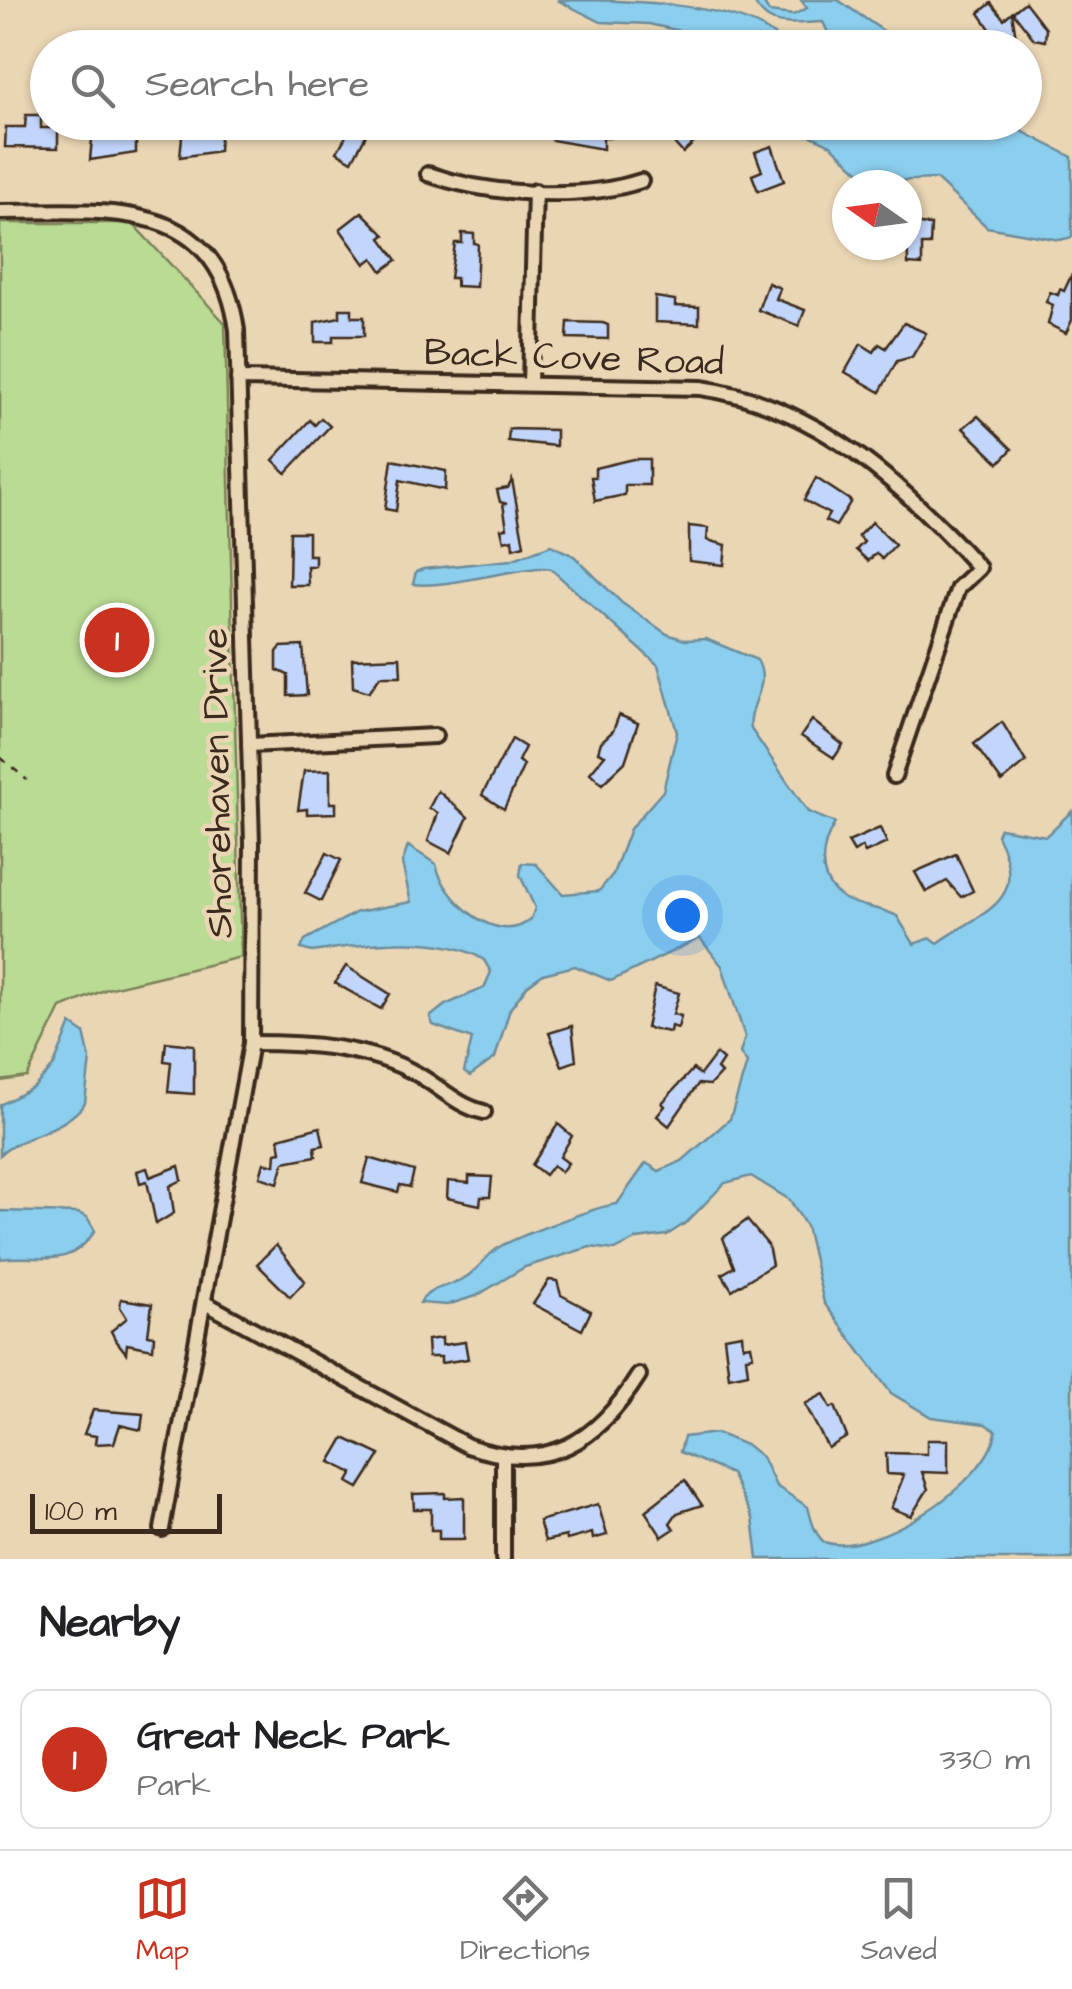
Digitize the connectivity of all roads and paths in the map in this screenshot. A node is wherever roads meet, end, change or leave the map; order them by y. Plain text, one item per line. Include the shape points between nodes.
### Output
1 (428, 174) dead end
2 (641, 181) dead end
3 (535, 191) junction
4 (0, 212) edge
5 (238, 379) junction
6 (530, 384) junction
7 (435, 736) dead end
8 (249, 745) junction
9 (0, 757) edge
10 (894, 776) dead end
11 (28, 780) dead end
12 (251, 1043) junction
13 (484, 1112) dead end
14 (207, 1304) junction
15 (639, 1375) dead end
16 (504, 1456) junction
17 (162, 1529) dead end
18 (503, 1559) edge

1 - 3 street via 477,188
2 - 3 street via 607,190
3 - 6 street
4 - 5 street, Shorehaven Drive via 120,212 179,230 228,286
5 - 6 street, Back Cove Road
5 - 8 street, Shorehaven Drive
6 - 10 street, Back Cove Road via 701,388 752,398 867,460 931,515 979,568 958,588
7 - 8 street
8 - 12 street, Shorehaven Drive
9 - 11 path
12 - 13 street via 374,1056
12 - 14 street, Shorehaven Drive
14 - 16 street via 468,1446
14 - 17 street, Shorehaven Drive
15 - 16 street via 587,1437 540,1456
16 - 18 street

